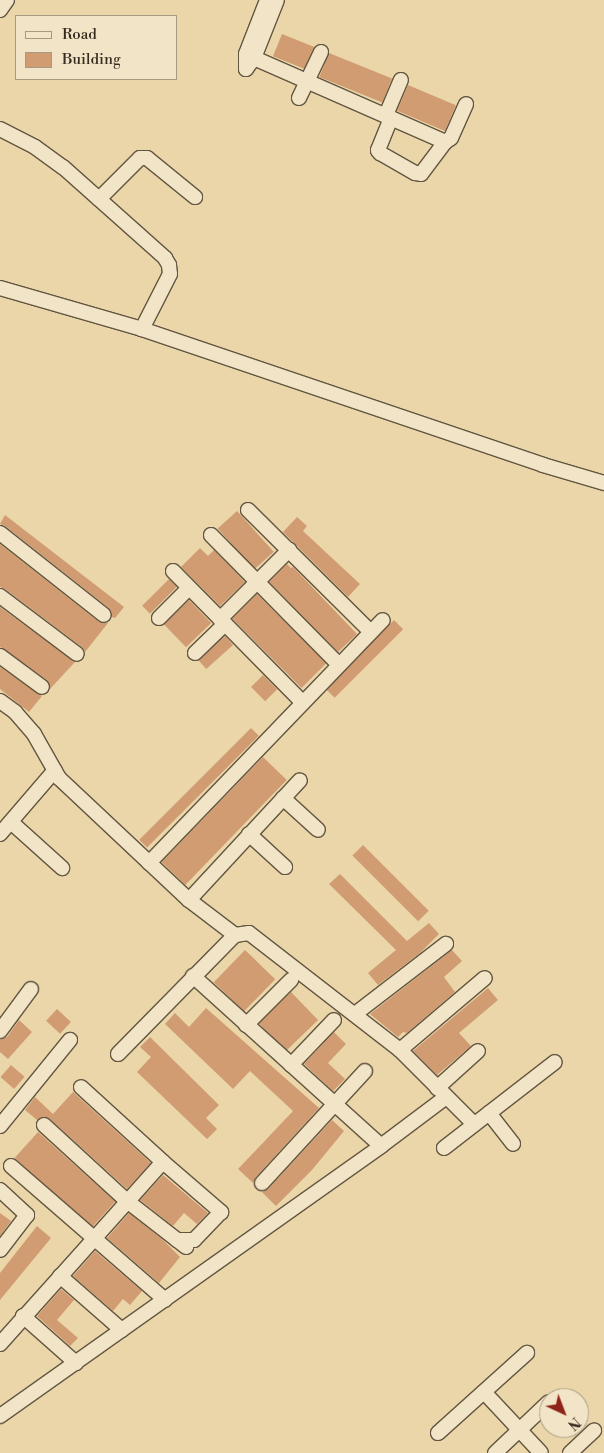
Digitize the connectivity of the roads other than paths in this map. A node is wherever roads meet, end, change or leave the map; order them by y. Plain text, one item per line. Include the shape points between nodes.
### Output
1 (7, 0) edge
2 (267, 0) edge
3 (277, 0) edge
4 (0, 10) edge
5 (321, 52) dead end
6 (254, 58) junction
7 (401, 80) dead end
8 (308, 81) junction
9 (299, 98) dead end
10 (466, 104) dead end
11 (388, 117) junction
12 (6, 132) edge
13 (445, 142) junction
14 (0, 143) edge
15 (195, 197) dead end
16 (99, 199) junction
17 (0, 288) edge
18 (142, 329) junction
19 (604, 483) edge
20 (248, 510) dead end
21 (0, 533) edge
22 (211, 535) dead end
23 (289, 550) junction
24 (173, 571) dead end
25 (257, 582) junction
26 (190, 588) junction
27 (0, 596) edge
28 (104, 614) dead end
29 (158, 618) dead end
30 (382, 620) dead end
31 (223, 622) junction
32 (371, 632) junction
33 (195, 653) dead end
34 (77, 654) dead end
35 (0, 656) edge
36 (339, 665) junction
37 (42, 687) dead end
38 (0, 701) edge
39 (303, 703) junction
40 (55, 770) junction
41 (300, 780) dead end
42 (283, 798) junction
43 (10, 822) junction
44 (318, 830) dead end
45 (0, 834) edge
46 (249, 834) junction
47 (148, 862) junction
48 (286, 867) dead end
49 (62, 868) dead end
50 (189, 900) junction
51 (235, 935) junction
52 (446, 944) dead end
53 (193, 976) junction
54 (485, 978) dead end
55 (291, 980) dead end
56 (31, 989) dead end
57 (355, 1014) junction
58 (334, 1020) dead end
59 (246, 1024) junction
60 (0, 1031) edge
61 (70, 1040) dead end
62 (400, 1050) junction
63 (478, 1051) dead end
64 (118, 1054) dead end
65 (555, 1062) dead end
66 (291, 1066) junction
67 (365, 1071) dead end
68 (81, 1087) dead end
69 (445, 1095) junction
70 (335, 1104) junction
71 (489, 1112) junction
72 (474, 1124) junction
73 (44, 1125) dead end
74 (0, 1126) edge
75 (514, 1144) dead end
76 (381, 1146) junction
77 (444, 1148) dead end
78 (163, 1162) junction
79 (11, 1166) dead end
80 (262, 1183) dead end
81 (0, 1190) edge
82 (128, 1201) junction
83 (93, 1239) junction
84 (0, 1250) edge
85 (60, 1276) junction
86 (165, 1300) junction
87 (23, 1316) junction
88 (122, 1330) junction
89 (0, 1344) edge
90 (527, 1353) dead end
91 (76, 1363) junction
92 (484, 1392) junction
93 (539, 1412) edge
94 (0, 1416) edge
95 (520, 1430) junction
96 (594, 1431) dead end
97 (438, 1433) dead end
98 (495, 1453) edge
99 (541, 1453) edge
100 (570, 1453) edge

1 - 4 street
2 - 6 street via 246,54 246,69
3 - 6 street
5 - 8 street
6 - 8 street
7 - 11 street
8 - 9 street
8 - 11 street
10 - 13 street via 451,138
11 - 13 street
11 - 13 street via 378,150 415,173 421,174
12 - 14 street
12 - 16 street via 49,156
15 - 16 street via 147,158 140,158
16 - 18 street via 169,265 170,274
17 - 18 street
18 - 19 street
20 - 23 street
21 - 28 street
22 - 25 street
23 - 25 street
23 - 32 street
24 - 26 street
25 - 31 street
25 - 36 street
26 - 29 street
26 - 31 street
27 - 34 street
30 - 32 street
31 - 33 street
31 - 39 street
32 - 36 street
35 - 37 street
36 - 39 street
38 - 40 street via 15,712 34,734
39 - 47 street
40 - 43 street
40 - 47 street via 59,778
41 - 42 street
42 - 44 street
42 - 46 street
43 - 45 street
43 - 49 street
46 - 48 street
46 - 50 street
47 - 50 street
50 - 51 street
51 - 53 street
51 - 57 street via 249,933 263,942
52 - 57 street
53 - 59 street
53 - 64 street
54 - 62 street
55 - 59 street
56 - 60 street
57 - 62 street
58 - 66 street
59 - 66 street
61 - 74 street
62 - 69 street
63 - 69 street
65 - 71 street
66 - 70 street
67 - 70 street
68 - 78 street
69 - 72 street
69 - 76 street
70 - 76 street
70 - 80 street
71 - 72 street
71 - 75 street
72 - 77 street
73 - 82 street
76 - 86 street
78 - 82 street
78 - 82 street via 221,1212 194,1240 182,1244
79 - 83 street
81 - 84 street via 27,1215
82 - 83 street
83 - 85 street
83 - 86 street
85 - 87 street
85 - 88 street
86 - 88 street
87 - 89 street
87 - 91 street
88 - 91 street
90 - 92 street
91 - 94 street
92 - 95 street
92 - 97 street
93 - 95 street
95 - 98 street
95 - 99 street
96 - 100 street

